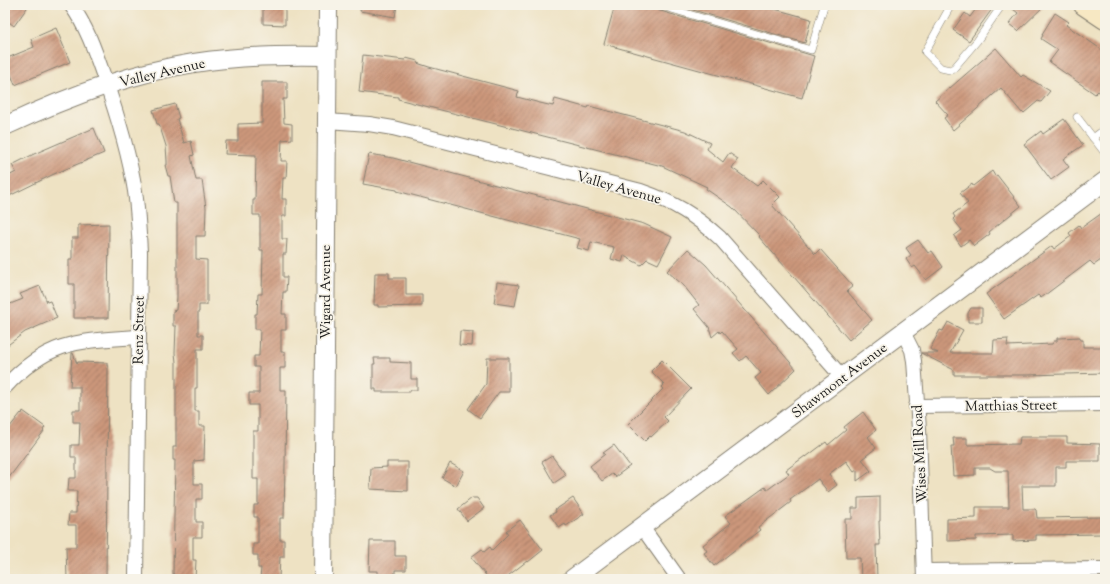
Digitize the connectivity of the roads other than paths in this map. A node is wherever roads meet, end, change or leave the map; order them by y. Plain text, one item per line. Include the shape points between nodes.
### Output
1 (71, 5) edge
2 (328, 5) edge
3 (658, 5) edge
4 (822, 5) edge
5 (951, 5) edge
6 (1002, 5) edge
7 (1084, 5) edge
8 (1105, 19) edge
9 (328, 56) junction
10 (107, 85) junction
11 (1077, 117) dead end
12 (327, 121) junction
13 (5, 126) edge
14 (1105, 128) edge
15 (1093, 138) junction
16 (1105, 154) edge
17 (1105, 182) edge
18 (903, 332) junction
19 (138, 337) junction
20 (842, 377) junction
21 (5, 387) edge
22 (1105, 404) edge
23 (916, 406) junction
24 (642, 527) junction
25 (1105, 569) edge
26 (924, 575) edge
27 (136, 579) edge
28 (322, 579) edge
29 (572, 579) edge
30 (679, 579) edge

1 - 10 street, Renz Street via 87,31
2 - 9 street, Wigard Avenue
3 - 4 lane via 811,50 824,6
5 - 6 lane via 925,52 941,68 950,70 977,41
7 - 8 main road
9 - 10 street, Valley Avenue via 294,55 216,60 170,67
9 - 12 street, Wigard Avenue
10 - 13 street, Valley Avenue
10 - 19 street, Renz Street via 127,150 136,198 140,252
11 - 15 lane
12 - 20 street, Valley Avenue via 393,128 641,191 684,209 720,238
12 - 28 street, Wigard Avenue
14 - 15 lane
15 - 16 lane
17 - 18 street, Shawmont Avenue
18 - 20 street, Shawmont Avenue
18 - 23 street, Wises Mill Road via 912,350 914,361
19 - 21 street via 83,341 56,348 28,364
19 - 27 street, Renz Street
20 - 24 street, Shawmont Avenue
22 - 23 street, Matthias Street
23 - 26 street, Wises Mill Road
24 - 29 street, Shawmont Avenue
24 - 30 street
25 - 26 street

